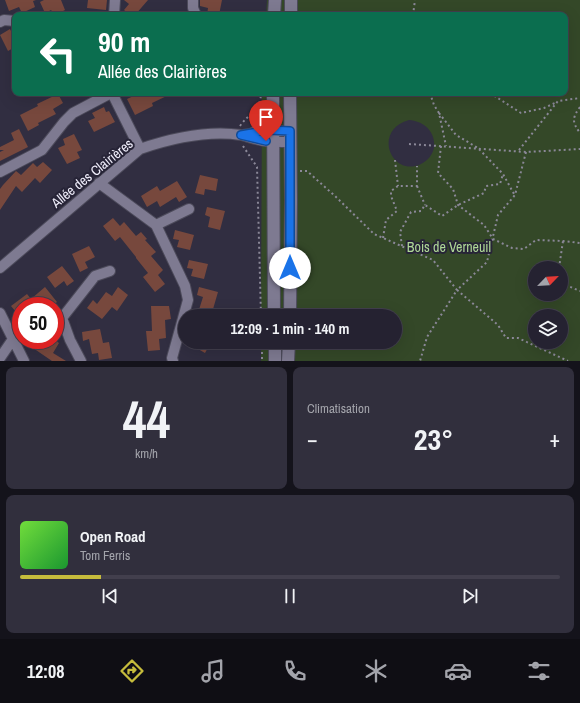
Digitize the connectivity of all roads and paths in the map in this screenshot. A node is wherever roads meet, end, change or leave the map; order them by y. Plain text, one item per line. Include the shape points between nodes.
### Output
1 (115, 0) edge
2 (193, 0) edge
3 (274, 0) edge
4 (291, 0) edge
5 (415, 0) edge
6 (114, 12) edge
7 (195, 12) edge
8 (274, 12) edge
9 (291, 12) edge
10 (413, 12) edge
11 (12, 21) edge
12 (0, 22) edge
13 (105, 96) edge
14 (113, 96) edge
15 (261, 96) edge
16 (270, 96) edge
17 (274, 96) edge
18 (290, 96) edge
19 (431, 96) edge
20 (495, 96) edge
21 (580, 98) edge
22 (558, 101) junction
23 (580, 107) edge
24 (439, 113) junction
25 (580, 133) edge
26 (242, 135) junction
27 (273, 136) junction
28 (290, 137) junction
29 (409, 144) dead end
30 (441, 146) junction
31 (446, 146) junction
32 (478, 148) junction
33 (140, 149) junction
34 (579, 149) edge
35 (518, 151) junction
36 (526, 152) junction
37 (395, 160) dead end
38 (417, 166) dead end
39 (0, 172) edge
40 (290, 172) junction
41 (503, 174) junction
42 (99, 183) junction
43 (398, 186) junction
44 (417, 186) junction
45 (515, 195) junction
46 (425, 205) junction
47 (458, 205) junction
48 (189, 209) dead end
49 (156, 224) junction
50 (383, 238) junction
51 (493, 239) junction
52 (563, 241) junction
53 (580, 243) edge
54 (403, 246) junction
55 (560, 261) edge
56 (0, 268) edge
57 (110, 271) dead end
58 (568, 286) edge
59 (457, 290) junction
60 (580, 291) edge
61 (261, 309) edge
62 (274, 309) edge
63 (290, 309) edge
64 (64, 312) edge
65 (0, 313) edge
66 (12, 330) edge
67 (64, 330) edge
68 (12, 343) edge
69 (20, 349) edge
70 (262, 349) edge
71 (274, 349) edge
72 (289, 349) edge
73 (0, 358) edge
74 (24, 361) edge
75 (81, 361) edge
76 (173, 361) edge
77 (262, 361) edge
78 (275, 361) edge
79 (288, 361) edge
80 (420, 361) edge
81 (568, 361) edge

1 - 6 street
2 - 7 street
3 - 8 main road
4 - 9 main road
5 - 10 path
11 - 12 street
13 - 39 street via 73,113 42,150
14 - 33 street
15 - 26 path via 261,102 253,114 240,124
16 - 26 lane via 264,120 259,126
17 - 27 main road
18 - 28 main road
19 - 24 path
20 - 22 path via 521,113 544,108
21 - 22 path
22 - 35 path
23 - 25 path via 574,116 574,125
24 - 31 path
24 - 32 path via 456,135
26 - 27 street, Allée des Clairières
26 - 33 street, Allée des Clairières via 186,136
26 - 61 path via 238,139 257,167
27 - 28 street, Allée des Clairières
27 - 62 main road
28 - 40 main road
29 - 30 path
30 - 31 path
30 - 47 path via 438,173 453,188
31 - 32 path
32 - 35 path
32 - 41 path
33 - 42 street, Allée des Clairières
34 - 36 path
35 - 36 path
36 - 45 path
37 - 43 path
38 - 44 path
40 - 50 path via 307,171 374,234
40 - 63 main road
41 - 45 path
41 - 47 path via 500,184 486,186 484,193
42 - 49 street
42 - 56 street, Allée des Clairières
43 - 44 path
43 - 50 path via 391,191 397,211 386,220
44 - 46 path
45 - 51 path via 498,215
46 - 47 path via 442,216
46 - 54 path via 421,211 412,212 400,232
47 - 51 path via 484,225
48 - 49 street
49 - 76 street via 185,286 188,300
50 - 54 path
51 - 52 path via 512,248 524,249 536,240
51 - 59 path via 486,262
52 - 53 path
52 - 55 path
54 - 59 path via 433,260
57 - 64 street via 95,276
58 - 60 path
59 - 80 path via 428,337
59 - 81 path via 498,325 506,338 518,338
65 - 66 street
67 - 75 street
68 - 73 street
69 - 74 street
70 - 77 path
71 - 78 main road
72 - 79 main road

